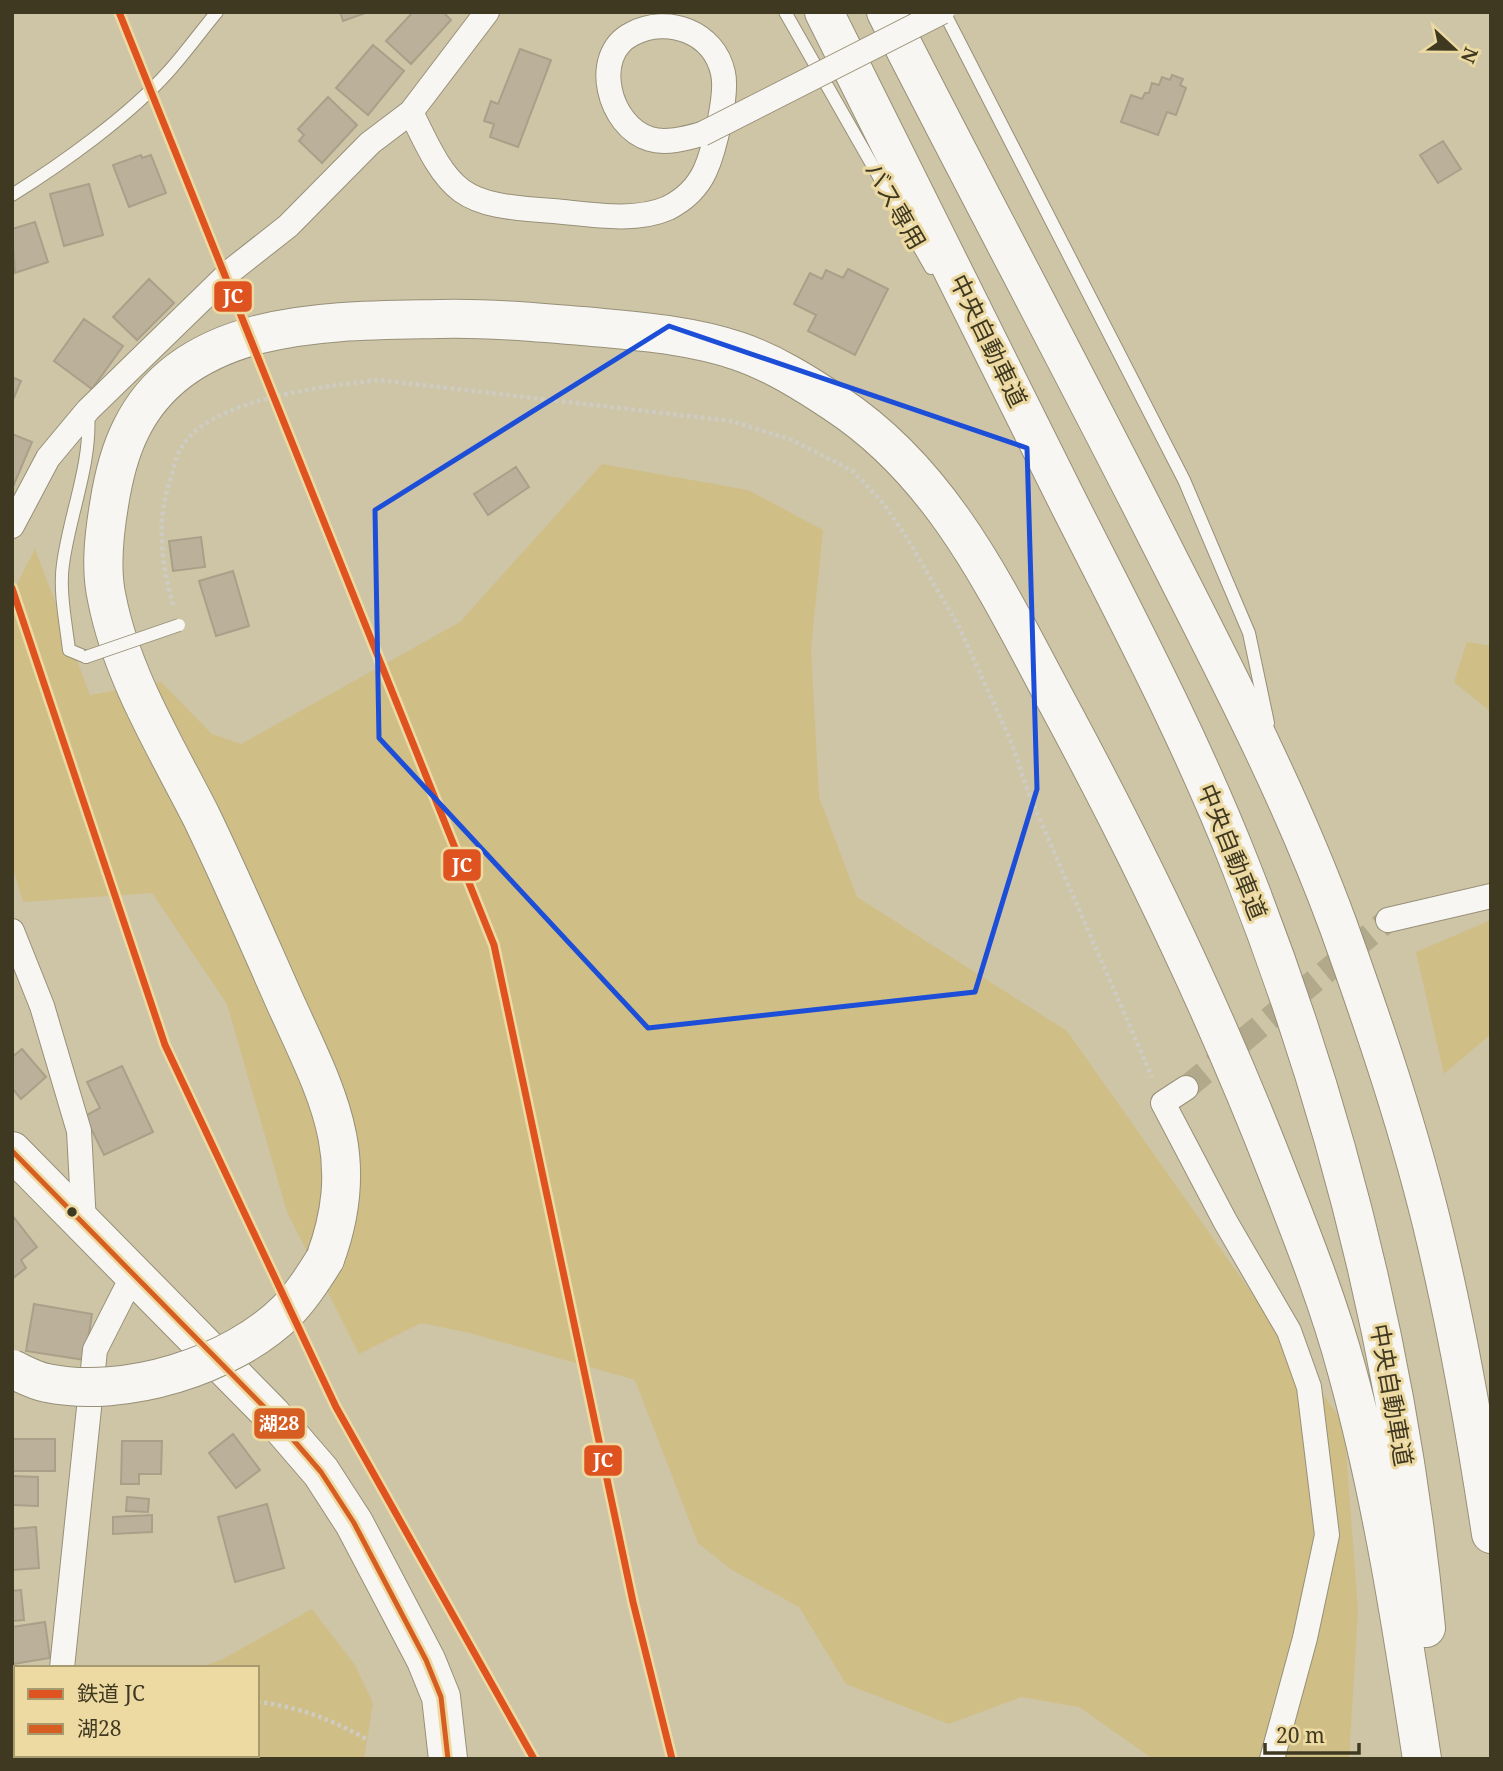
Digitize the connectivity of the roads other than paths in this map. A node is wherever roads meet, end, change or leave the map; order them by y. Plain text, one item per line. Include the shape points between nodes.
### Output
1 (217, 12) edge
2 (487, 12) edge
3 (785, 12) edge
4 (824, 12) edge
5 (886, 12) edge
6 (943, 12) edge
7 (411, 112) junction
8 (12, 195) edge
9 (937, 278) dead end
10 (965, 326) dead end
11 (88, 410) junction
12 (1071, 507) junction
13 (12, 526) edge
14 (179, 625) road end
15 (1280, 784) junction
16 (1491, 896) edge
17 (1388, 920) tunnel mouth
18 (12, 931) edge
19 (1186, 1087) tunnel mouth
20 (12, 1151) edge
21 (84, 1223) junction
22 (134, 1273) junction
23 (12, 1369) edge
24 (1491, 1534) edge
25 (62, 1666) edge
26 (448, 1759) edge
27 (1272, 1759) edge
28 (1422, 1759) edge
29 (1439, 1759) edge

1 - 8 lane via 168,73 48,173
2 - 7 street
3 - 9 lane, バス専用
4 - 12 highway, 中央自動車道
5 - 15 highway via 1083,389
6 - 7 street, bridge via 702,134 683,140 651,140 625,124 612,102 608,77 614,55 629,34 674,24 715,52 724,75 723,102 705,172 687,196 666,209 648,213 502,208 470,198 453,187
6 - 15 lane via 1184,480 1249,633
7 - 11 street via 370,143 288,226 232,270
10 - 12 lane
11 - 13 street via 48,458
11 - 14 lane, bridge via 90,431 81,489 62,566 69,650 86,657
12 - 29 highway, 中央自動車道 via 1159,679 1241,866 1297,1020 1345,1178 1388,1364 1420,1565
15 - 24 highway via 1337,922 1395,1093 1435,1237 1469,1395
16 - 17 street
18 - 21 street via 42,1006 79,1132
19 - 27 street via 1163,1104 1289,1331 1309,1387 1327,1535 1306,1637
20 - 21 highway
21 - 22 highway
22 - 25 street via 95,1350
22 - 26 highway via 271,1414 321,1472 355,1523 441,1697
23 - 28 highway, bridge via 46,1383 133,1385 228,1353 286,1312 325,1259 339,1222 343,1174 339,1135 320,1081 205,825 124,659 105,593 104,537 113,477 132,426 160,387 201,353 267,333 332,322 488,318 640,331 706,342 783,371 839,405 898,452 961,527 1118,816 1201,990 1314,1265 1346,1367 1395,1581

